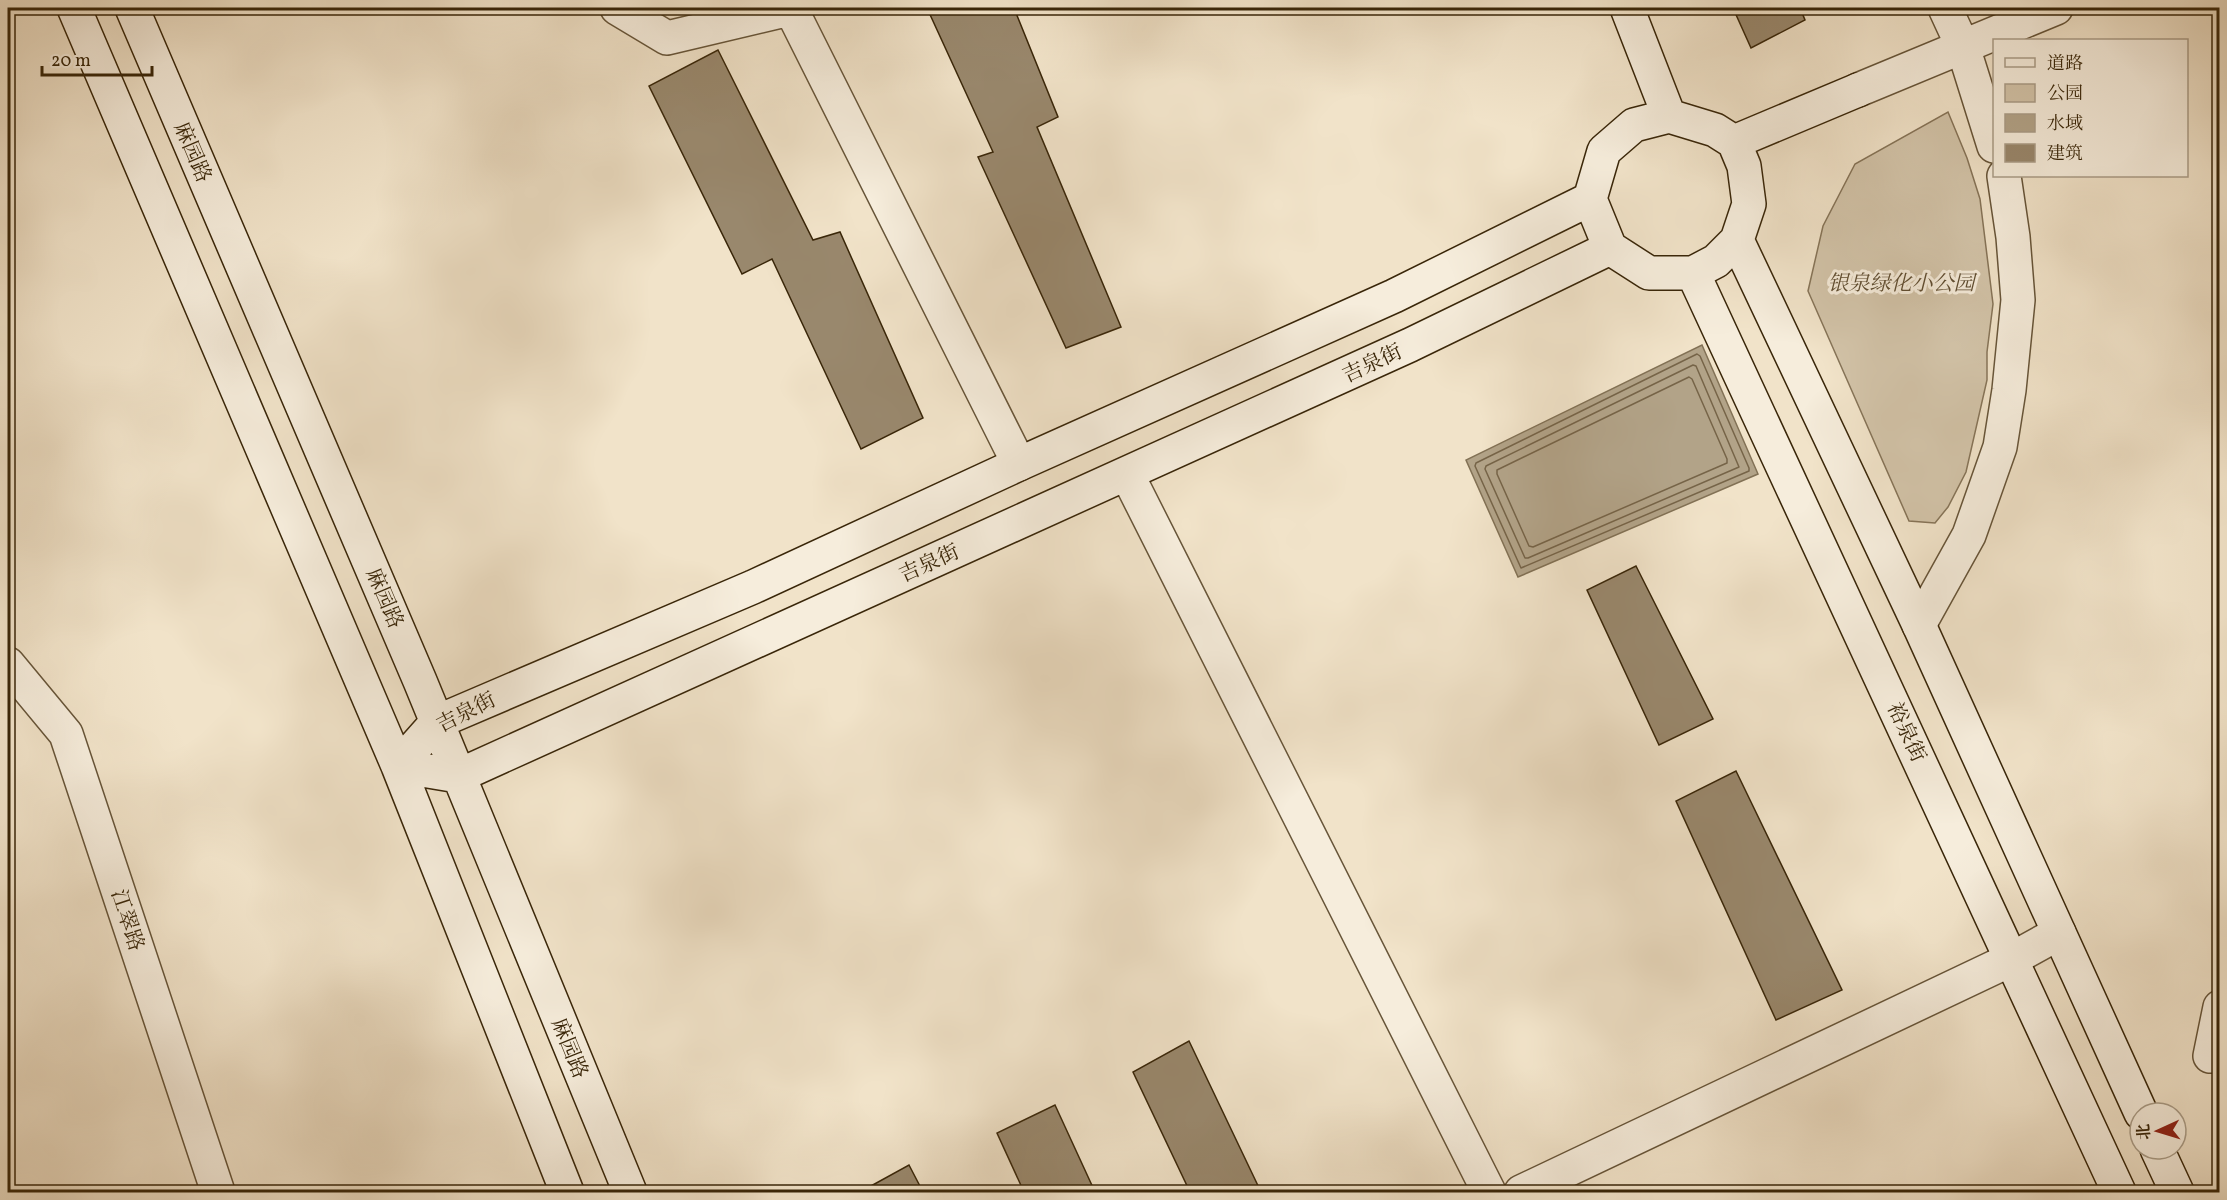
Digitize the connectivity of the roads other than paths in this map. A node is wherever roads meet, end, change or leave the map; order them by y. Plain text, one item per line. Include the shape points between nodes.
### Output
1 (74, 8) edge
2 (132, 8) edge
3 (617, 8) edge
4 (793, 8) edge
5 (1627, 8) edge
6 (1946, 8) edge
7 (2056, 8) edge
8 (2008, 17) edge
9 (1963, 47) junction
10 (1669, 116) junction
11 (1993, 140) edge
12 (1734, 142) junction
13 (2004, 177) edge
14 (1590, 199) junction
15 (1737, 240) junction
16 (1610, 248) junction
17 (1693, 273) junction
18 (1019, 464) junction
19 (1127, 474) junction
20 (1919, 625) junction
21 (8, 664) edge
22 (437, 722) junction
23 (398, 766) junction
24 (458, 776) junction
25 (2059, 933) junction
26 (2012, 959) junction
27 (2220, 1007) edge
28 (2210, 1056) dead end
29 (2136, 1101) edge
30 (2163, 1161) edge
31 (218, 1192) edge
32 (567, 1192) edge
33 (630, 1192) edge
34 (1489, 1192) edge
35 (1521, 1192) edge
36 (2119, 1192) edge
37 (2177, 1192) edge

1 - 23 street
2 - 22 street, 麻园路
3 - 4 street via 667,38
4 - 18 street
5 - 10 street
6 - 9 street
7 - 8 street
8 - 9 street
9 - 11 street
9 - 12 street
10 - 12 street via 1715,130
10 - 14 street via 1634,125 1604,151
12 - 15 street via 1744,166 1749,204
13 - 20 street via 2018,300 2000,447 1969,535
14 - 16 street
14 - 18 street, 吉泉街 via 1394,296
15 - 17 street via 1716,261
15 - 20 street
16 - 17 street via 1649,273
16 - 19 street, 吉泉街 via 1410,345
17 - 26 street, 裕泉街
18 - 22 street, 吉泉街 via 753,587
19 - 24 street, 吉泉街
19 - 34 street
20 - 25 street
21 - 31 street, 江翠路 via 66,734
22 - 23 street, 吉泉街
22 - 24 street, 麻园路
23 - 24 street
23 - 32 street
24 - 33 street, 麻园路
25 - 26 street
25 - 29 street
26 - 35 street
26 - 36 street, 裕泉街
27 - 28 street
30 - 37 street

